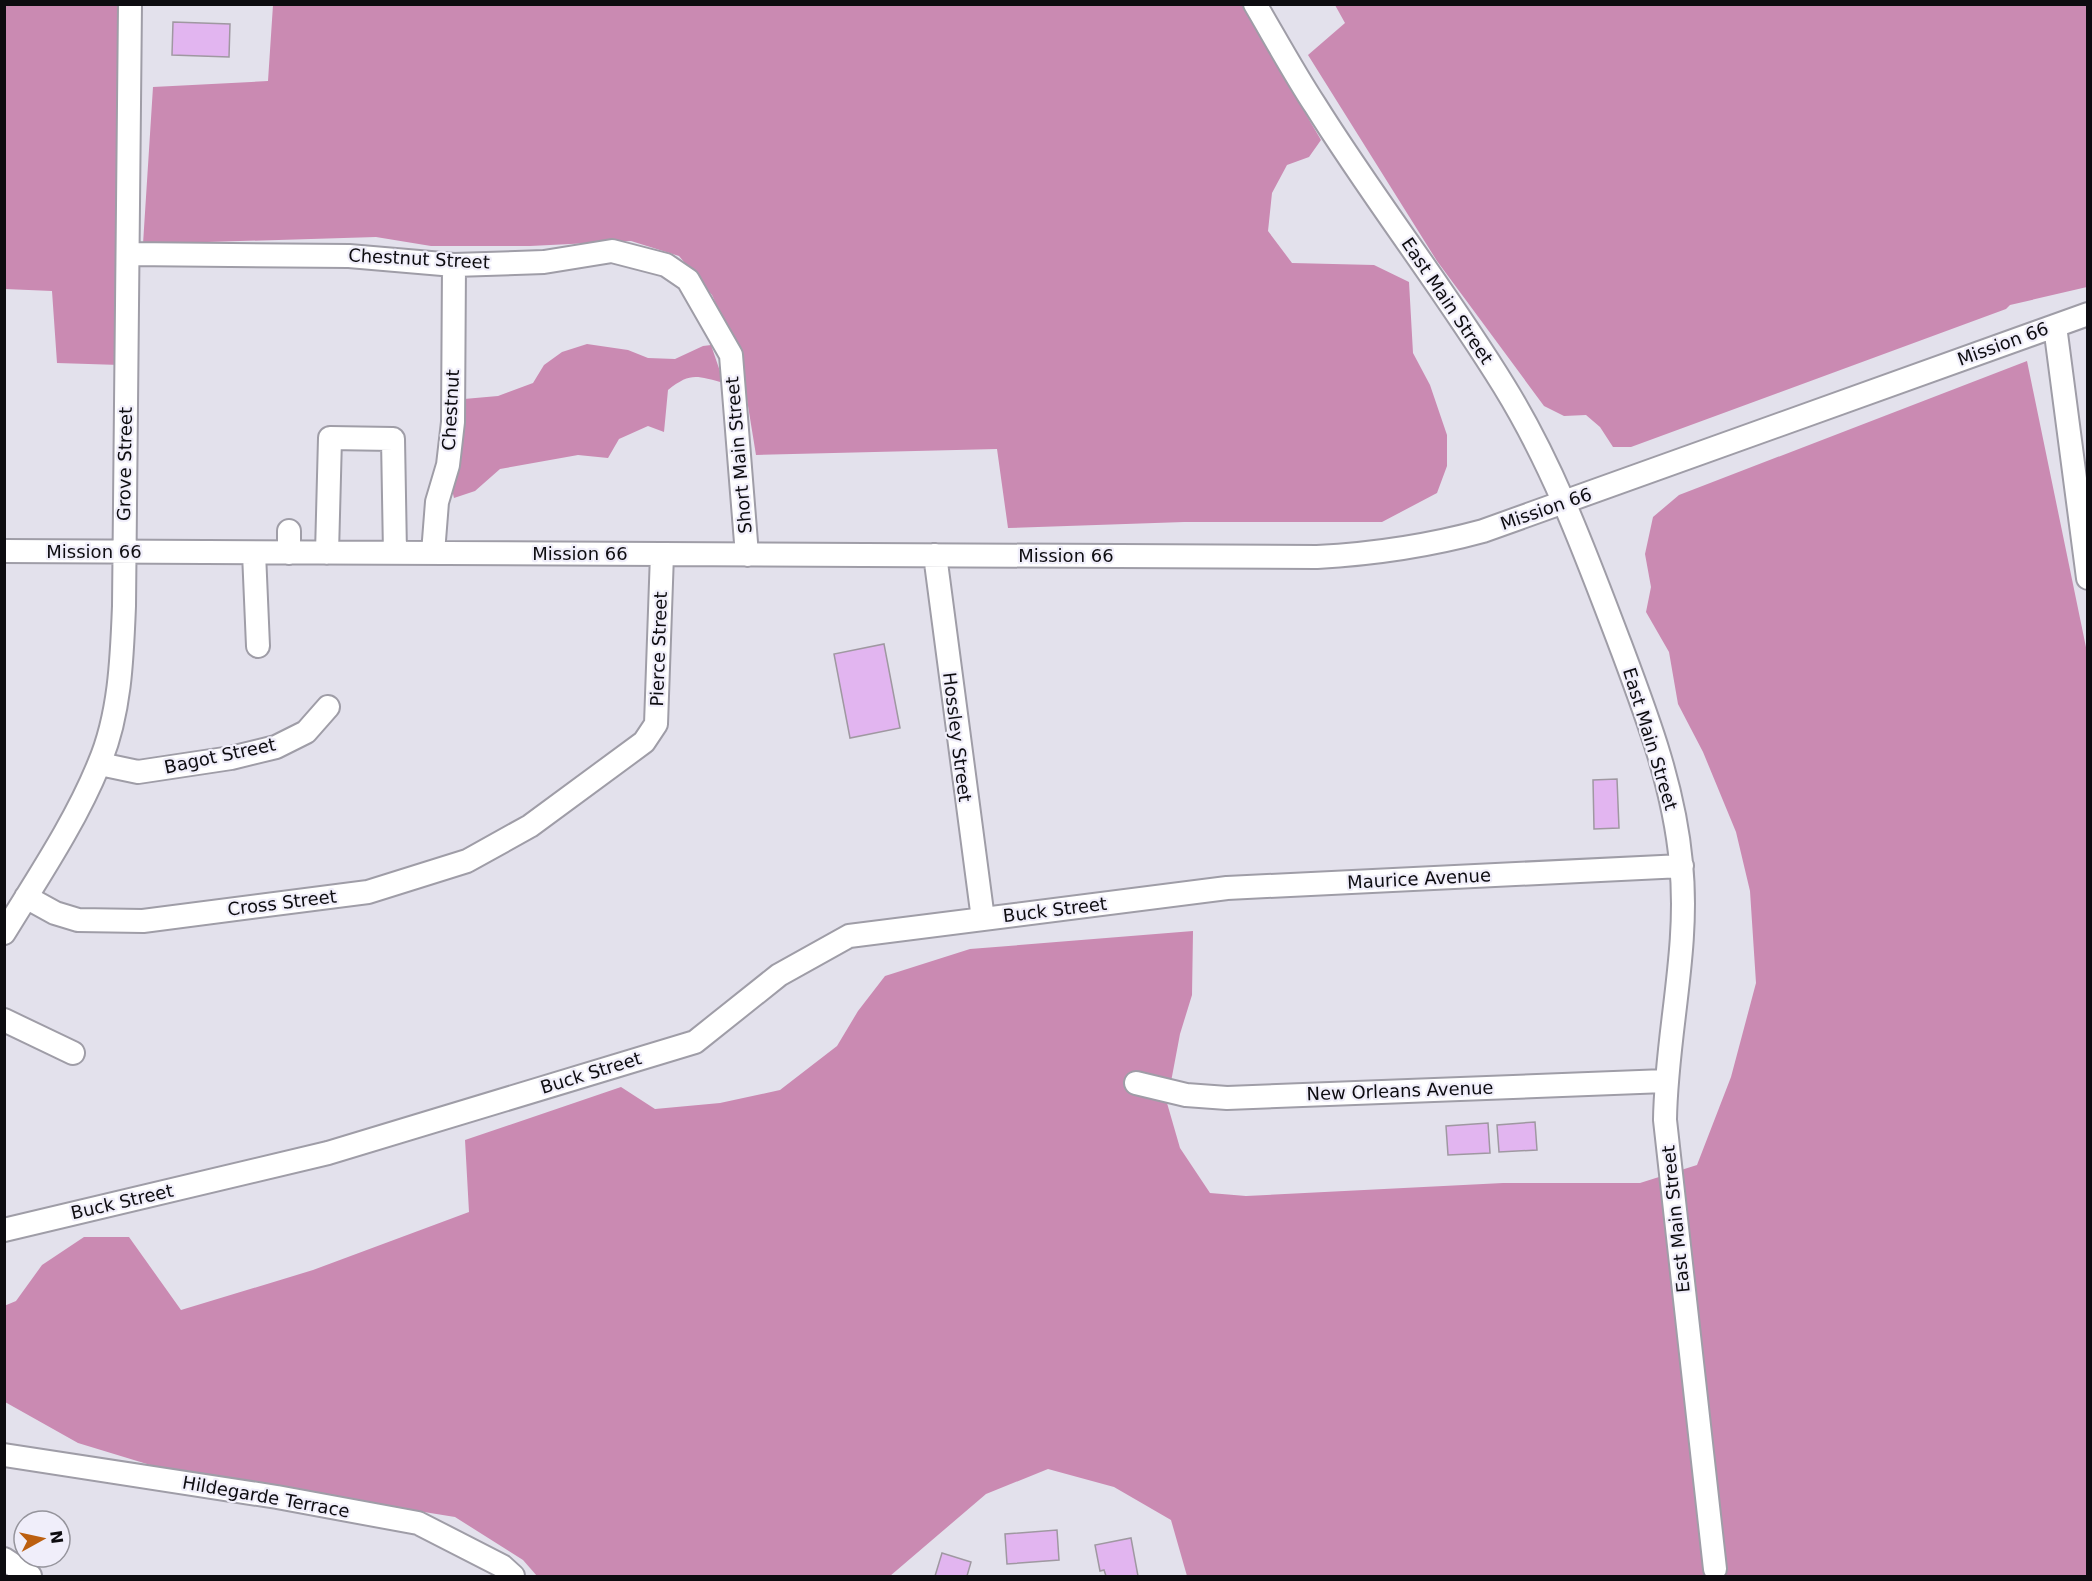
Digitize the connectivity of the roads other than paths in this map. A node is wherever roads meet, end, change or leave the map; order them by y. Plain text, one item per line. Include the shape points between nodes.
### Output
1 (130, 4) edge
2 (1256, 4) edge
3 (129, 254) junction
4 (454, 265) junction
5 (2088, 314) edge
6 (2055, 326) junction
7 (731, 355) joint
8 (1566, 502) junction
9 (2083, 508) edge
10 (4, 551) edge
11 (123, 552) junction
12 (254, 553) junction
13 (327, 553) junction
14 (395, 553) junction
15 (433, 553) junction
16 (662, 554) junction
17 (747, 555) junction
18 (935, 555) junction
19 (2088, 578) edge
20 (258, 646) dead end
21 (328, 707) dead end
22 (100, 764) junction
23 (530, 826) joint
24 (1682, 866) junction
25 (1157, 896) joint
26 (26, 897) junction
27 (983, 919) junction
28 (4, 933) edge
29 (4, 1020) edge
30 (73, 1053) dead end
31 (1665, 1081) junction
32 (1136, 1083) dead end
33 (4, 1230) edge
34 (4, 1455) edge
35 (4, 1559) edge
36 (1715, 1569) dead end
37 (30, 1576) edge
38 (513, 1576) edge

1 - 3 street, Grove Street
2 - 8 street, East Main Street via 1314,105 1505,386
3 - 4 street, Chestnut Street via 349,255
3 - 11 street, Grove Street
4 - 7 street, Chestnut Street via 544,262 612,251 666,265 688,280
4 - 15 street, Chestnut via 453,422 448,465 437,502
5 - 6 street, Mission 66
6 - 8 street, Mission 66
6 - 9 street
7 - 17 street, Short Main Street
8 - 18 street, Mission 66 via 1431,545 1352,555
8 - 24 street, East Main Street via 1649,723 1666,779
9 - 19 street
10 - 11 street, Mission 66
11 - 12 street, Mission 66 via 191,542
11 - 22 street, Grove Street via 122,655 117,697
12 - 13 street, Mission 66 via 289,542
12 - 20 street
13 - 14 street, Mission 66
13 - 14 street via 330,438 393,439
14 - 15 street, Mission 66
15 - 16 street, Mission 66
16 - 17 street, Mission 66
16 - 23 street, Pierce Street via 656,724 644,742
17 - 18 street, Mission 66
18 - 27 street, Hossley Street
21 - 22 street, Bagot Street via 306,732 276,747 138,772
22 - 26 street, Grove Street
23 - 26 street, Cross Street via 467,861 368,892 143,921 78,920
24 - 25 street, Maurice Avenue via 1227,888
24 - 31 street, East Main Street via 1679,965
25 - 27 street, Buck Street
26 - 28 street, Grove Street
27 - 33 street, Buck Street via 849,936 779,975 695,1042 328,1153
29 - 30 street
31 - 32 street, New Orleans Avenue via 1227,1098 1186,1095
31 - 36 street, East Main Street via 1665,1120
34 - 38 street, Hildegarde Terrace via 417,1523 502,1566
35 - 37 street

